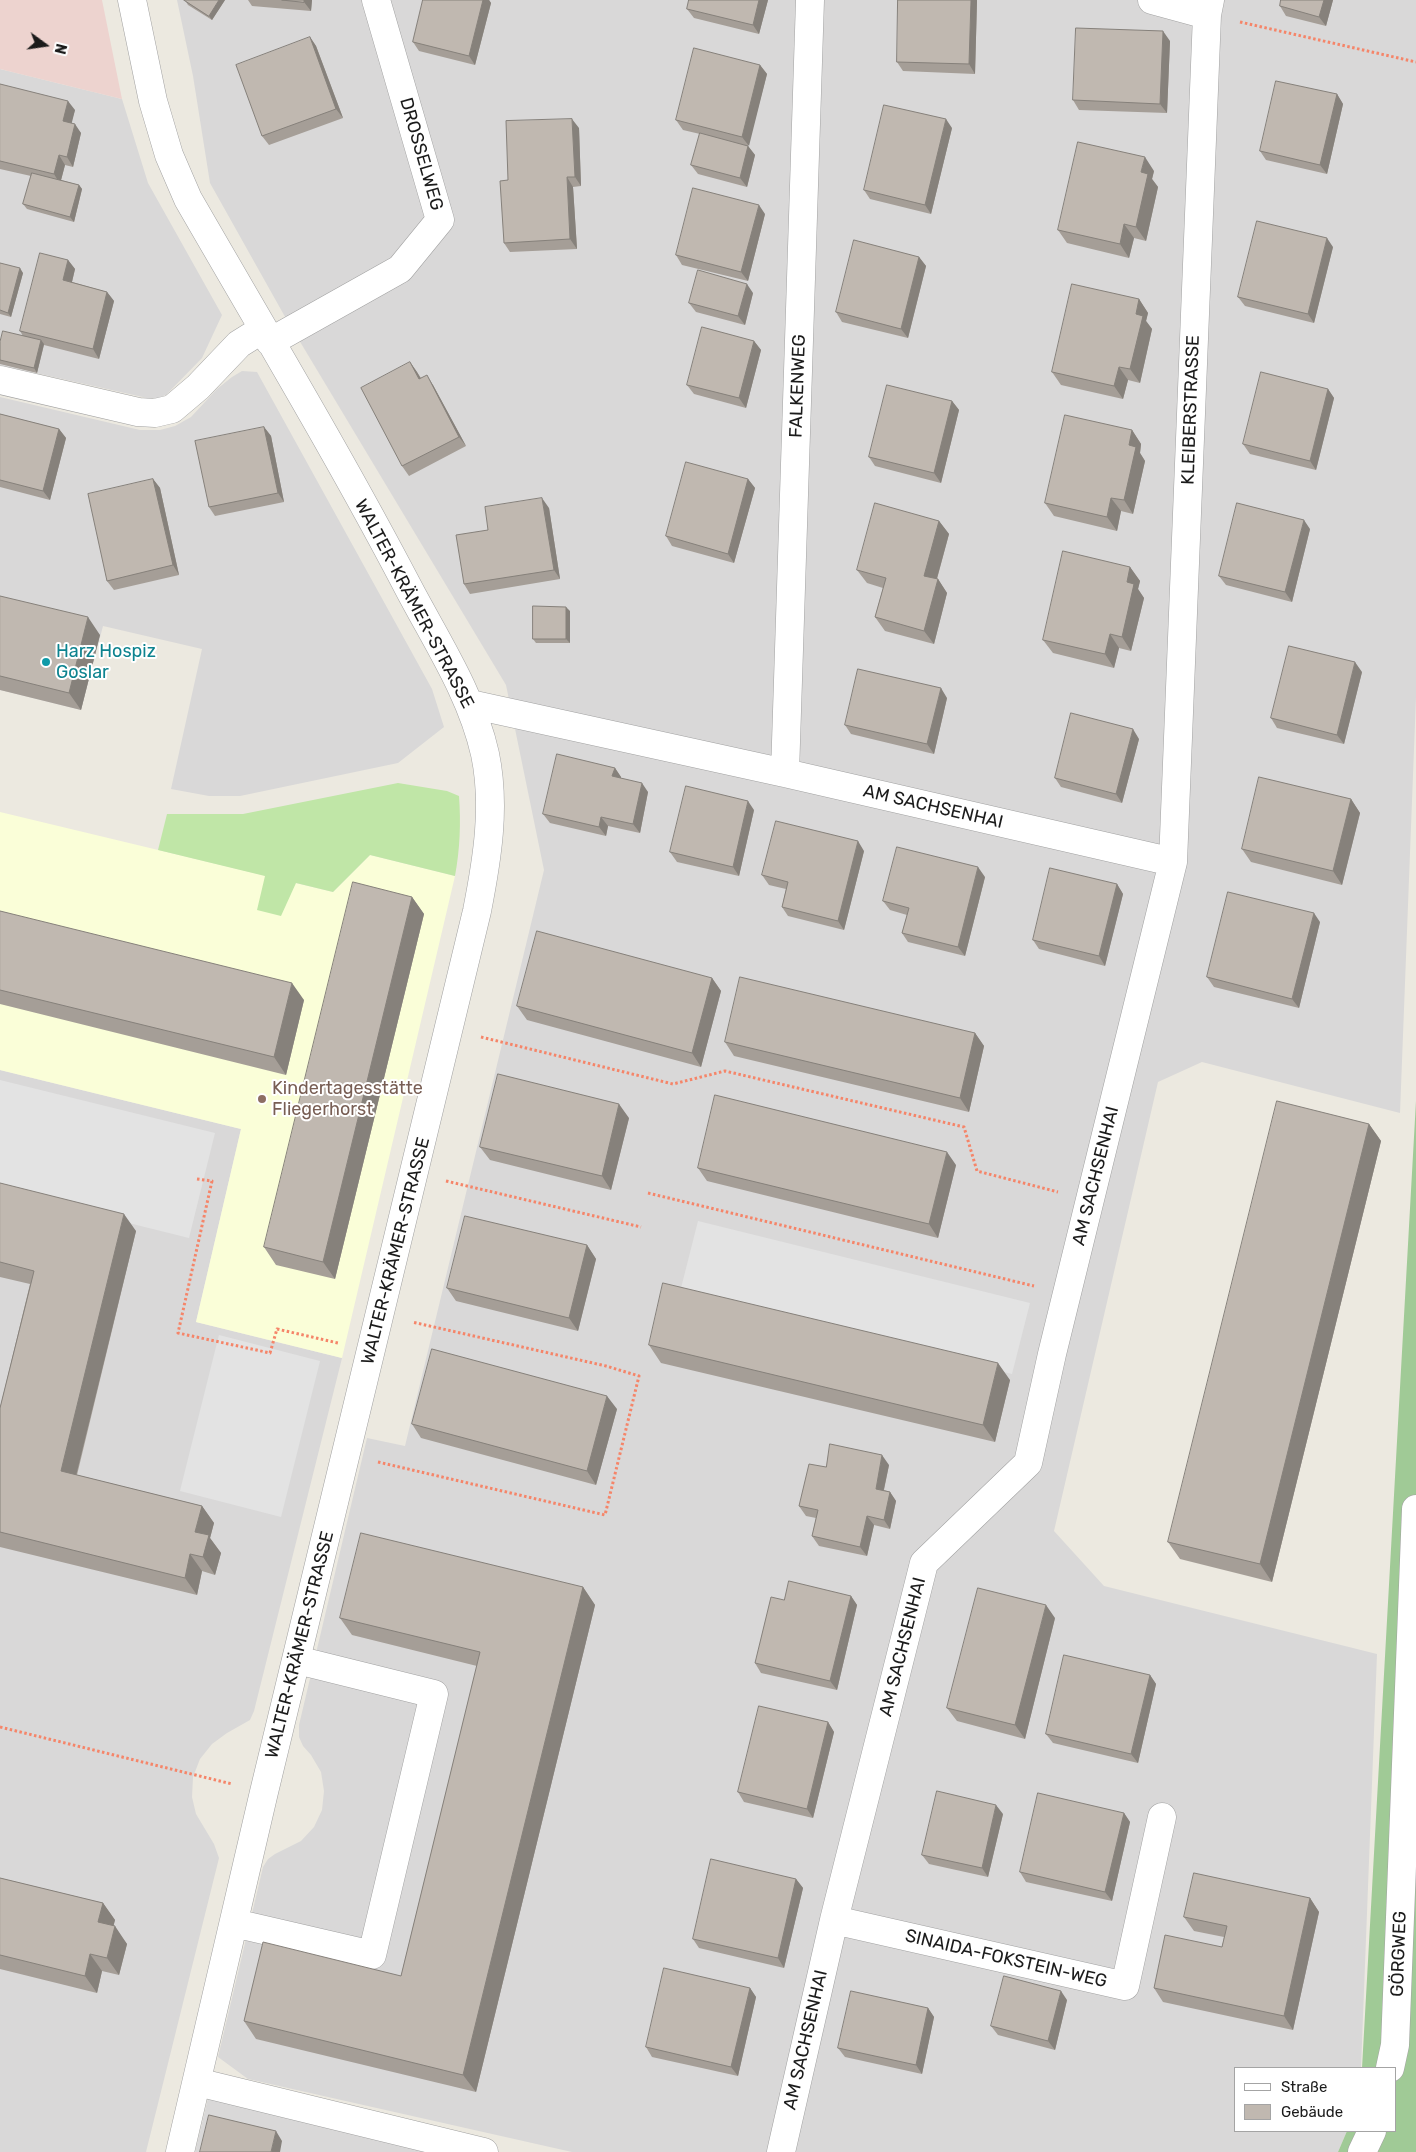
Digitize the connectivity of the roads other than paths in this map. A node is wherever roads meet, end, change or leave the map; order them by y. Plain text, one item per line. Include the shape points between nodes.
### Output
1 (132, 0) edge
2 (376, 0) edge
3 (810, 0) edge
4 (1152, 0) edge
5 (1209, 7) edge
6 (267, 336) junction
7 (0, 380) edge
8 (470, 704) junction
9 (785, 773) junction
10 (1173, 862) junction
11 (1416, 1509) edge
12 (297, 1660) junction
13 (1162, 1817) dead end
14 (834, 1920) junction
15 (234, 1923) junction
16 (1390, 2067) edge
17 (197, 2082) junction
18 (1372, 2132) edge
19 (180, 2152) edge
20 (484, 2152) edge
21 (781, 2152) edge
22 (1362, 2152) edge

1 - 6 street, WALTER-KRÄMER-STRASSE via 152,101 168,155 188,199
2 - 6 street, DROSSELWEG via 440,220 400,269
3 - 9 street, FALKENWEG
4 - 5 street
5 - 10 street, KLEIBERSTRASSE
6 - 7 street via 239,344 184,400 172,409 155,413 138,412
6 - 8 street, WALTER-KRÄMER-STRASSE via 394,560
8 - 9 street, AM SACHSENHAI
8 - 12 street, WALTER-KRÄMER-STRASSE via 485,755 490,808 487,861
9 - 10 street, AM SACHSENHAI
10 - 14 street, AM SACHSENHAI via 1028,1463 924,1563
11 - 16 street, GÖRGWEG via 1395,2045
12 - 15 street, WALTER-KRÄMER-STRASSE
12 - 15 street via 434,1694 372,1956
13 - 14 street, SINAIDA-FOKSTEIN-WEG via 1125,1986
14 - 21 street, AM SACHSENHAI
15 - 17 street, WALTER-KRÄMER-STRASSE
17 - 19 street, WALTER-KRÄMER-STRASSE
17 - 20 street
18 - 22 street

